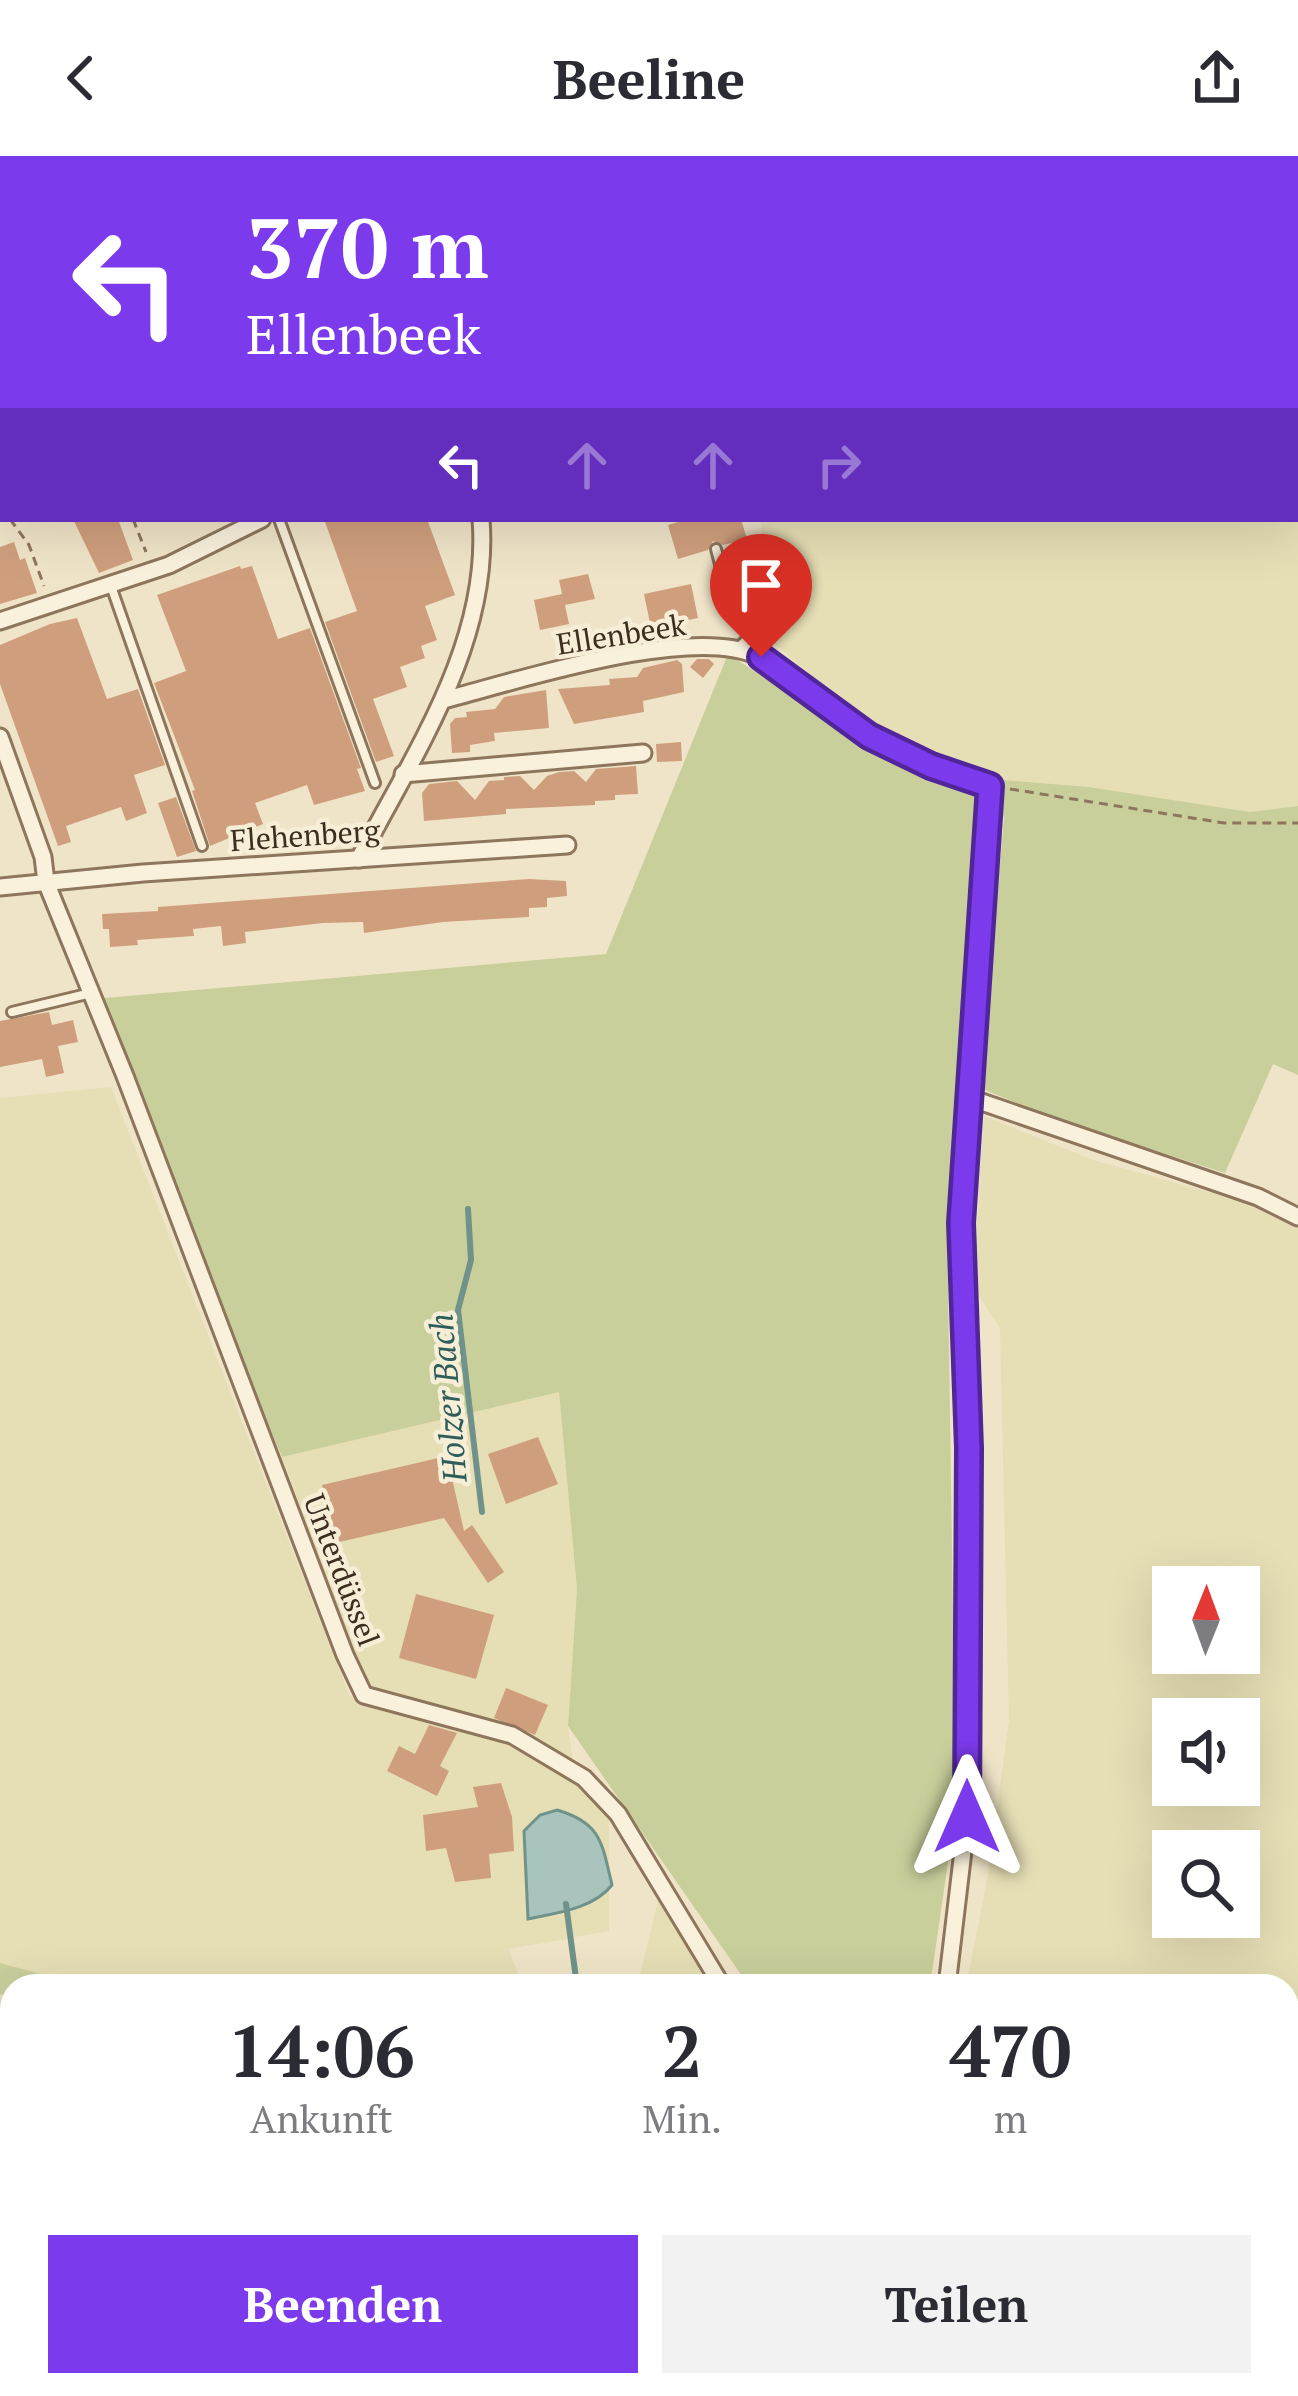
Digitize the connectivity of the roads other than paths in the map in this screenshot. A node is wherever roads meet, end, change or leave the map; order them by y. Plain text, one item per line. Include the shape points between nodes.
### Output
1 (256, 522) edge
2 (280, 522) edge
3 (482, 522) edge
4 (716, 549) dead end
5 (110, 585) junction
6 (0, 621) edge
7 (737, 649) junction
8 (443, 700) junction
9 (0, 737) edge
10 (643, 753) dead end
11 (403, 774) junction
12 (375, 783) dead end
13 (567, 845) dead end
14 (202, 846) dead end
15 (358, 859) junction
16 (46, 882) junction
17 (0, 887) edge
18 (91, 993) junction
19 (12, 1012) dead end
20 (970, 1098) junction
21 (1298, 1217) edge
22 (715, 1974) edge
23 (948, 1974) edge

1 - 5 street
2 - 12 lane
3 - 8 street via 475,602
4 - 7 lane via 722,572 746,595 747,638
5 - 6 street
5 - 14 lane
7 - 8 street, Ellenbeek via 640,653
7 - 20 street, Ellenbeek via 761,657 869,736 990,786
8 - 11 street
9 - 16 street
10 - 11 street
11 - 15 street
13 - 15 street, Flehenberg
15 - 16 street, Flehenberg
16 - 17 street, Flehenberg
16 - 18 street
18 - 19 lane
18 - 22 street, Unterdüssel via 364,1695 512,1736 584,1778 618,1814
20 - 21 street
20 - 23 street via 961,1223 967,1817

